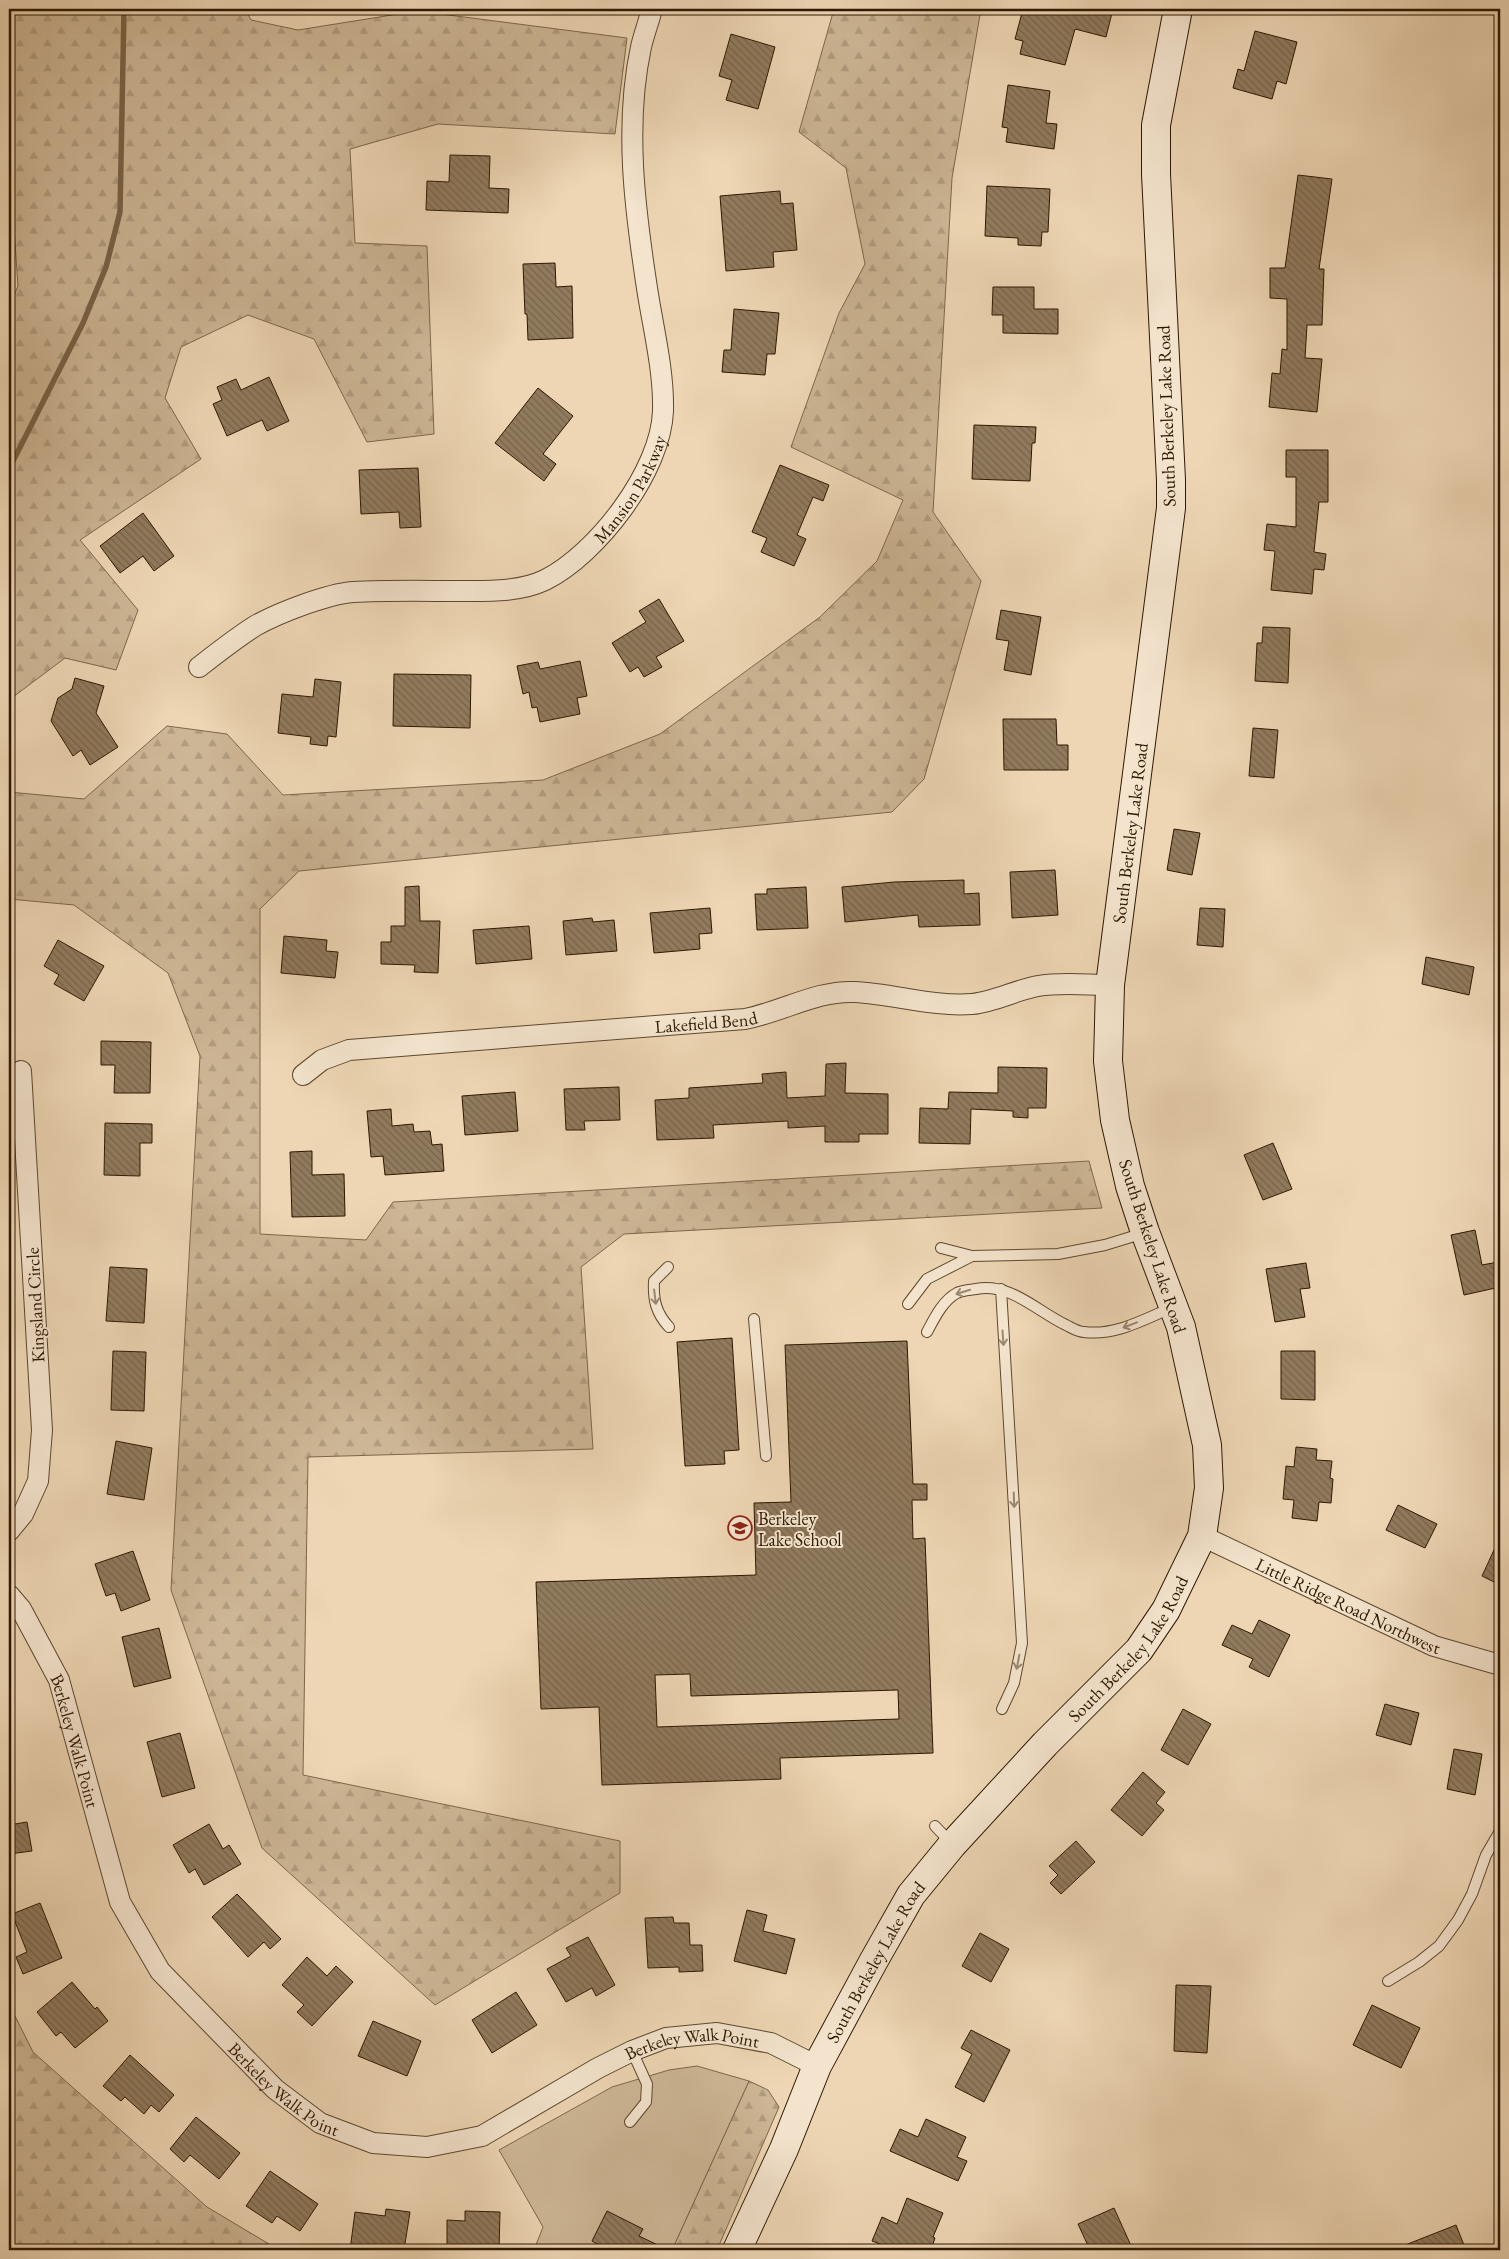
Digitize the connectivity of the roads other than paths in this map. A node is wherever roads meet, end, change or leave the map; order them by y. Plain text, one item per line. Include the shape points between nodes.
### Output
1 (652, 9) edge
2 (1178, 9) edge
3 (199, 667) dead end
4 (1110, 985) junction
5 (21, 1071) dead end
6 (302, 1075) dead end
7 (1145, 1232) junction
8 (941, 1248) dead end
9 (972, 1256) junction
10 (668, 1267) dead end
11 (1001, 1289) junction
12 (908, 1304) dead end
13 (1174, 1306) junction
14 (754, 1319) dead end
15 (670, 1327) dead end
16 (927, 1332) dead end
17 (766, 1456) dead end
18 (9, 1531) edge
19 (1202, 1536) junction
20 (9, 1595) edge
21 (1500, 1666) edge
22 (1002, 1709) dead end
23 (1500, 1831) edge
24 (1388, 1982) dead end
25 (632, 2051) junction
26 (817, 2066) junction
27 (630, 2122) dead end
28 (737, 2250) edge

1 - 3 street, Mansion Parkway via 641,46 633,133 635,195 663,413 655,448 630,499 575,561 544,580 528,586 495,590 352,592 327,596 256,626
2 - 4 street, South Berkeley Lake Road via 1156,124 1171,508
4 - 6 street, Lakefield Bend via 1051,984 974,1004 835,993 745,1019 349,1050 322,1060
4 - 7 street, South Berkeley Lake Road via 1108,1061 1114,1120
5 - 18 street, Kingsland Circle via 42,1430 38,1482 23,1514
7 - 9 lane via 1105,1245 1058,1254
7 - 13 street, South Berkeley Lake Road
8 - 9 lane
9 - 12 lane via 927,1279
10 -> 15 lane via 654,1280 653,1296 659,1316
13 -> 11 lane via 1103,1334 1081,1332
11 -> 16 lane via 984,1287 957,1293 940,1309
11 -> 22 lane via 1022,1643 1014,1683
13 - 19 street, South Berkeley Lake Road via 1207,1445 1209,1488
14 - 17 lane
19 - 21 street, Little Ridge Road Northwest via 1434,1646
19 - 26 street, South Berkeley Lake Road via 1166,1610 1139,1650 1045,1744 944,1836
20 - 25 street, Berkeley Walk Point via 21,1609 59,1680 120,1902 155,1964 275,2089 320,2124 373,2143 427,2147 482,2136
23 - 24 lane via 1486,1855 1472,1894 1439,1946
25 - 26 street, Berkeley Walk Point via 666,2038 717,2034 771,2043
25 - 27 lane via 647,2084 646,2102
26 - 28 street, South Berkeley Lake Road via 784,2149

